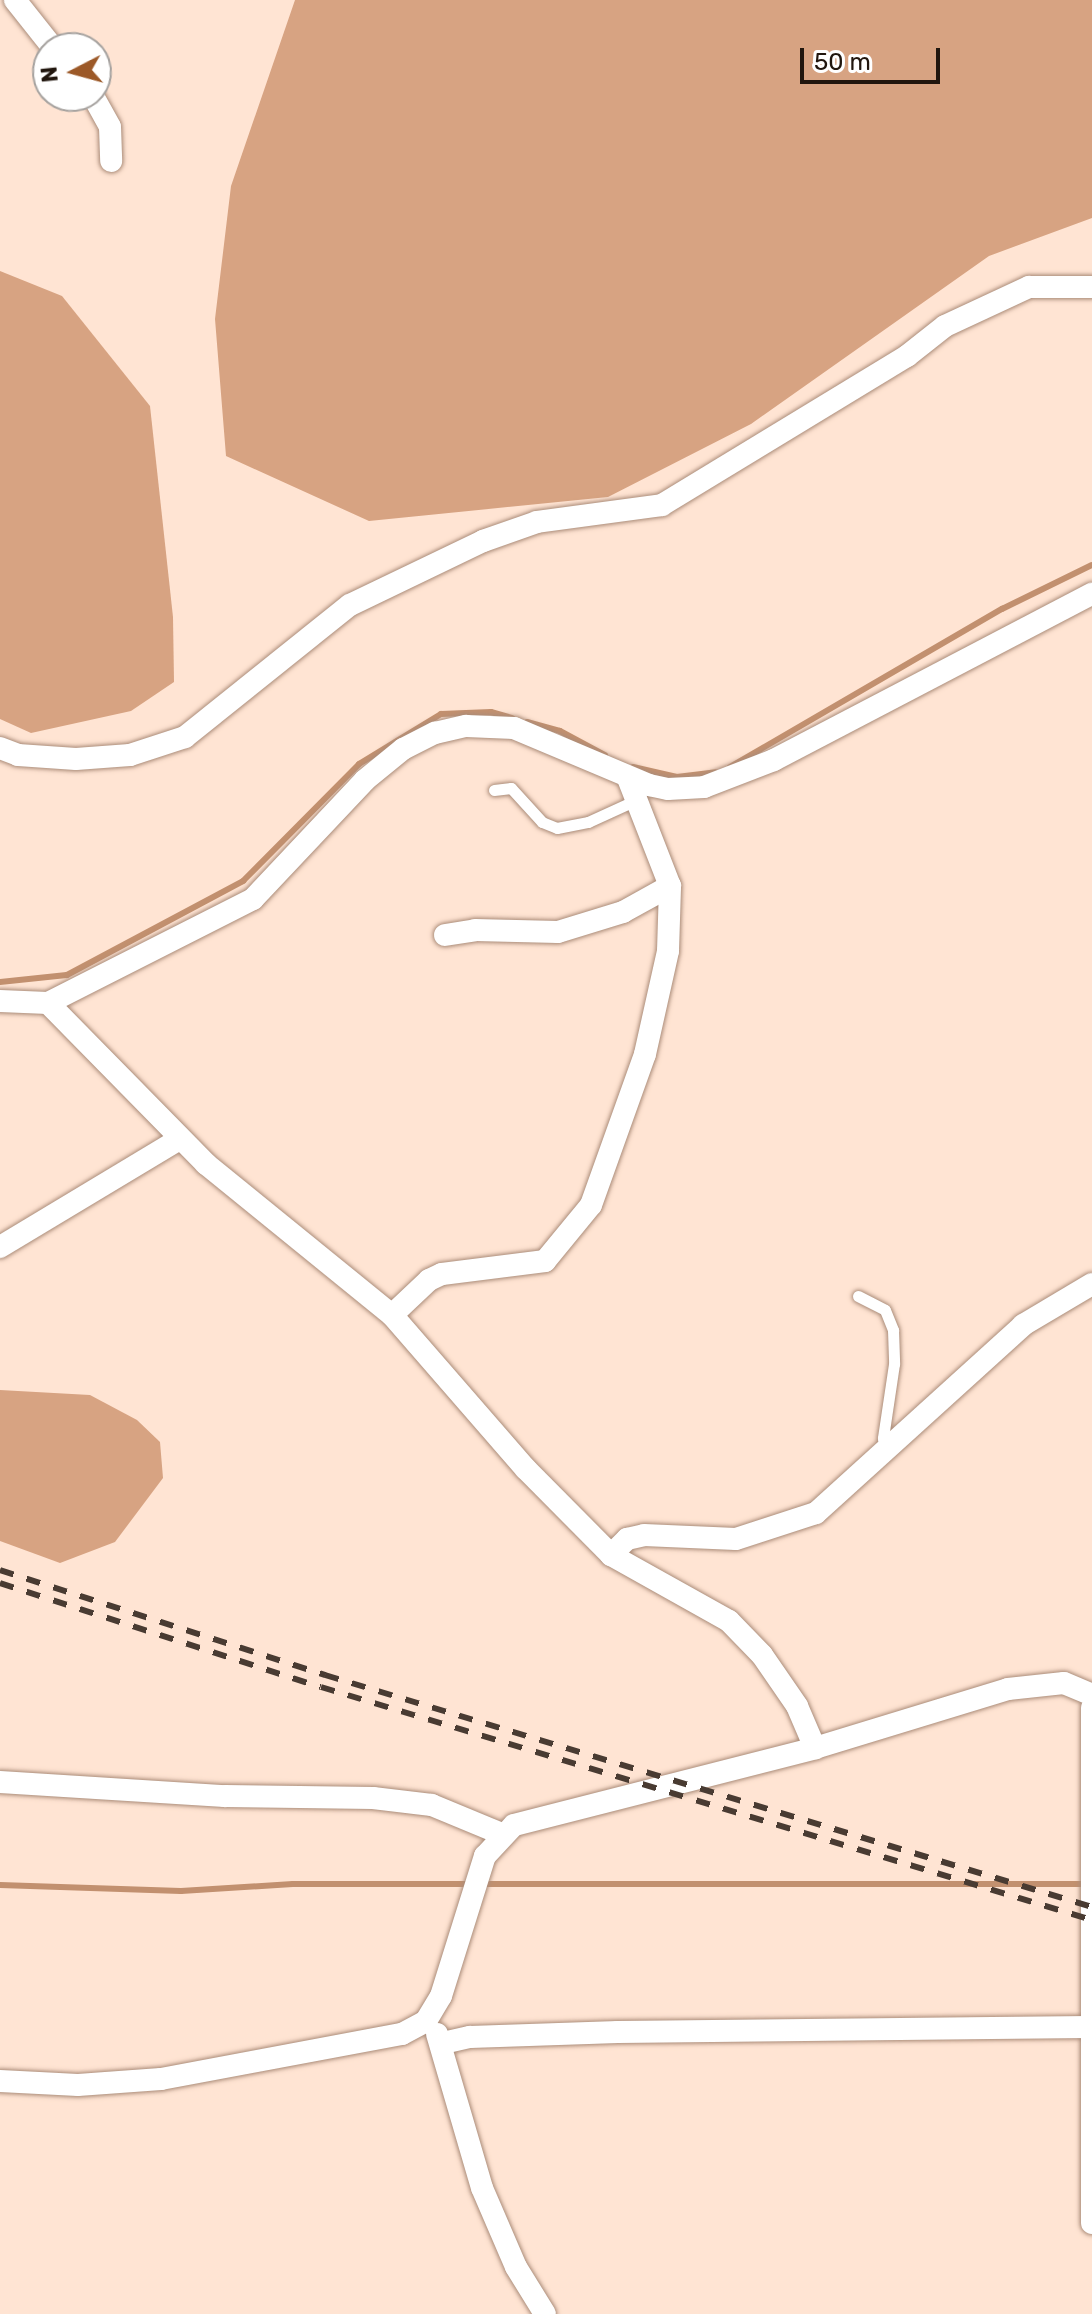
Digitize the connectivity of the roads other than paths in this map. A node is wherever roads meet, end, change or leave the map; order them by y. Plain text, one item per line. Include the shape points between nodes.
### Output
1 (15, 0) edge
2 (40, 32) edge
3 (102, 112) edge
4 (111, 161) dead end
5 (1092, 287) edge
6 (1092, 594) edge
7 (0, 748) edge
8 (628, 778) junction
9 (494, 790) dead end
10 (636, 800) junction
11 (670, 886) junction
12 (445, 935) dead end
13 (0, 1001) edge
14 (48, 1003) junction
15 (180, 1139) junction
16 (0, 1247) edge
17 (1092, 1284) edge
18 (858, 1296) dead end
19 (392, 1315) junction
20 (886, 1452) junction
21 (611, 1555) junction
22 (1092, 1695) edge
23 (1092, 1708) edge
24 (815, 1748) junction
25 (0, 1782) edge
26 (502, 1834) junction
27 (426, 2021) junction
28 (1089, 2027) junction
29 (443, 2043) junction
30 (0, 2081) edge
31 (1092, 2223) edge
32 (545, 2314) edge

1 - 2 street
3 - 4 street via 110,127
5 - 7 street via 1029,287 945,326 907,356 662,505 537,522 483,541 350,605 185,737 130,755 76,759 18,755
6 - 8 street via 723,782 668,789
8 - 10 street
8 - 14 street via 514,728 466,726 435,733 403,749 365,780 253,899
9 - 10 lane via 511,788 542,822 557,828 588,822
10 - 11 street
11 - 12 street via 623,912 558,932 475,930
11 - 19 street via 668,951 645,1054 591,1205 545,1261 442,1274 407,1297
13 - 14 street
14 - 15 street
15 - 16 street
15 - 19 street
17 - 20 street via 1023,1325
18 - 20 lane via 885,1310 893,1330
19 - 21 street via 526,1469
20 - 21 street via 816,1513 793,1524 709,1542 644,1535 627,1539
21 - 24 street via 729,1621 788,1693
22 - 24 street via 1064,1683 1008,1689
23 - 28 street
24 - 26 street via 552,1811
25 - 26 street via 388,1800 432,1805
26 - 27 street via 482,1864 453,1964
27 - 29 street
27 - 30 street via 402,2034 161,2079 78,2085
28 - 29 street via 618,2032 470,2037
28 - 31 street
29 - 32 street via 473,2164 516,2267

